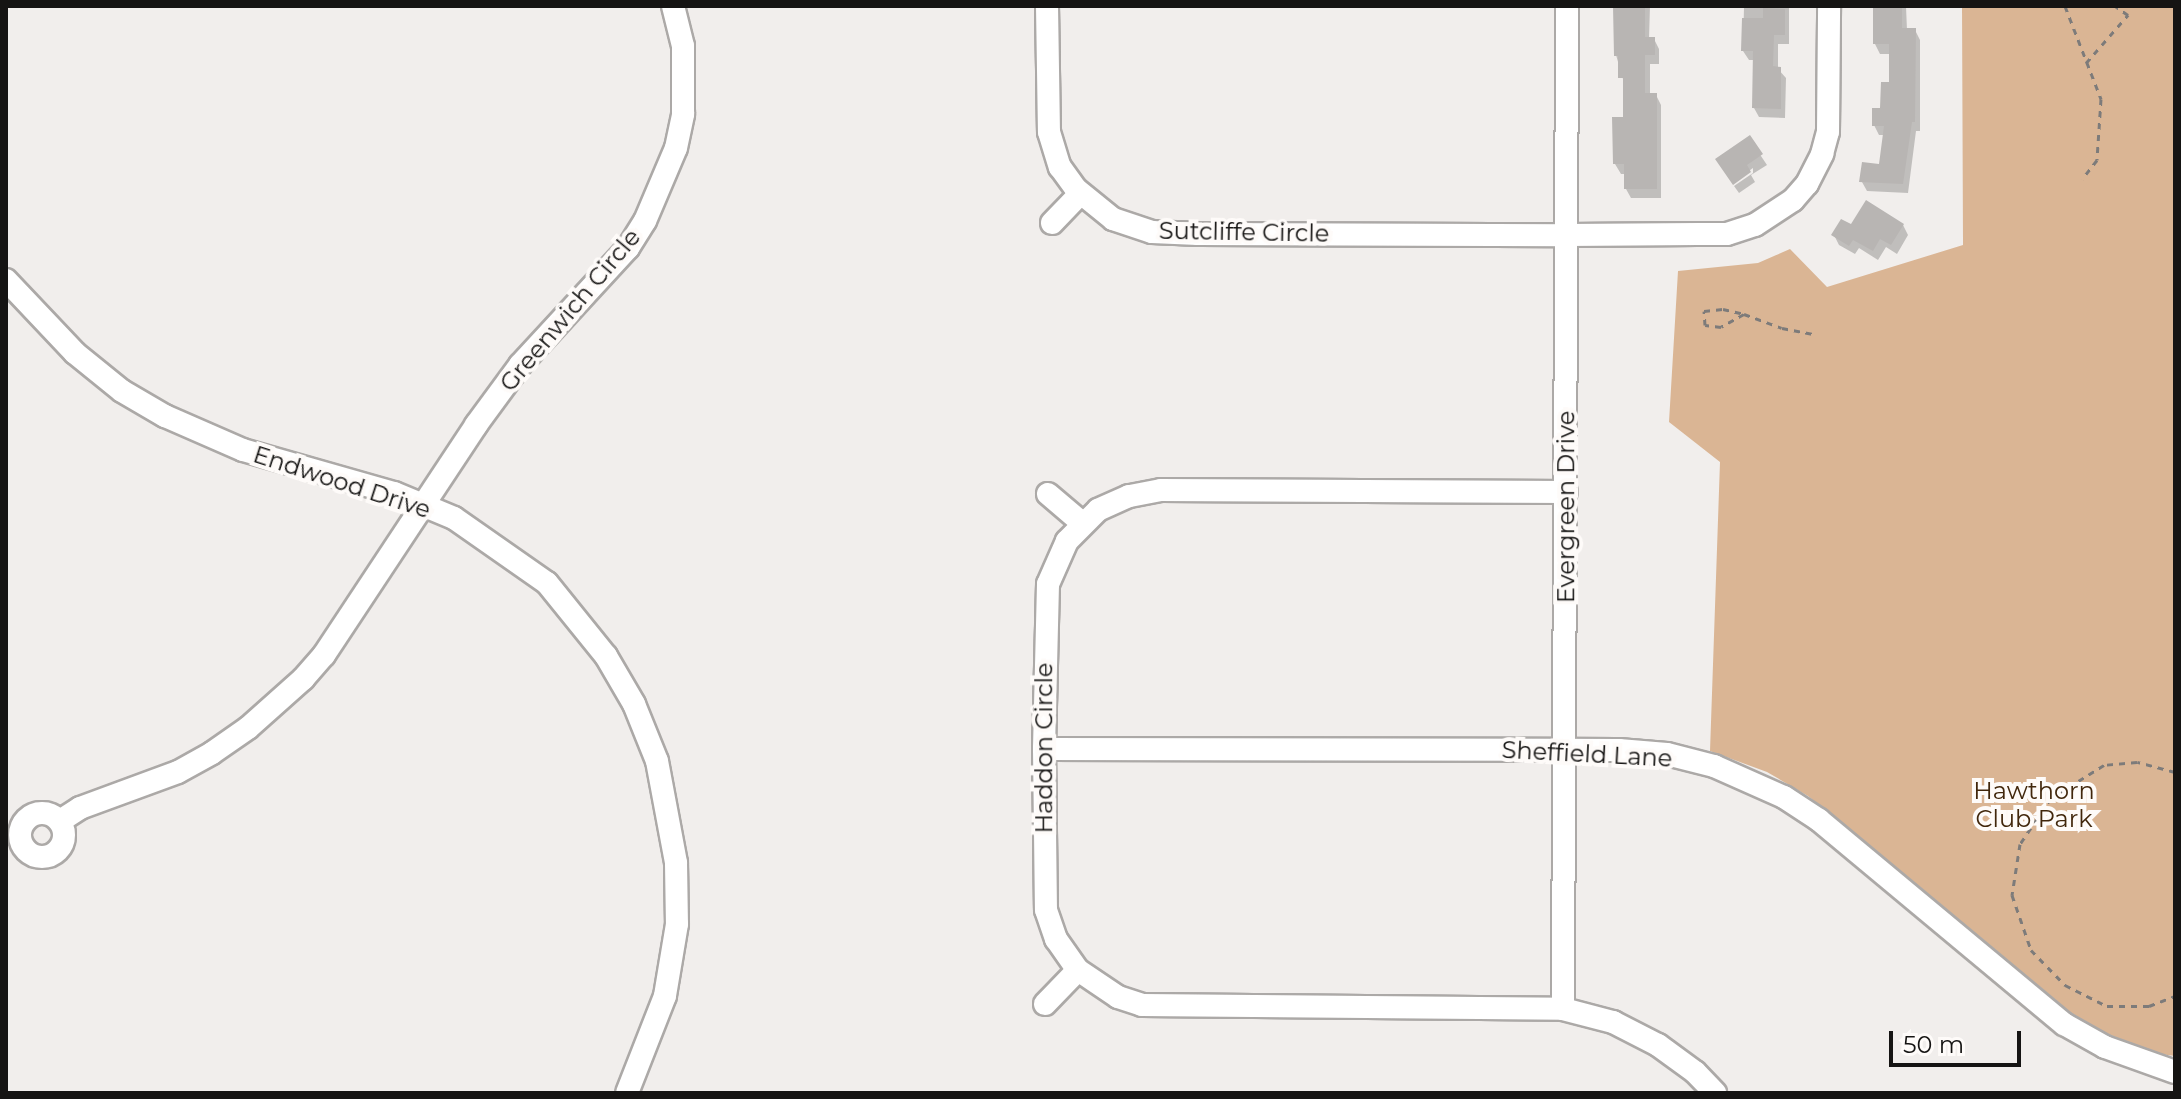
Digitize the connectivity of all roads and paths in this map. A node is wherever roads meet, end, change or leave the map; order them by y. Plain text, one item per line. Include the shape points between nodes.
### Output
1 (673, 6) edge
2 (1047, 6) edge
3 (1567, 6) edge
4 (1829, 6) edge
5 (2065, 6) edge
6 (2115, 6) edge
7 (2086, 63) junction
8 (2082, 179) dead end
9 (1080, 194) junction
10 (1052, 223) dead end
11 (1567, 235) junction
12 (6, 280) edge
13 (1744, 314) junction
14 (1814, 334) dead end
15 (1566, 492) junction
16 (1048, 494) dead end
17 (423, 505) junction
18 (1082, 523) junction
19 (1044, 749) junction
20 (1565, 751) junction
21 (2175, 772) edge
22 (60, 821) dead end
23 (1078, 970) junction
24 (2175, 996) edge
25 (1045, 1004) dead end
26 (1563, 1009) junction
27 (2175, 1072) edge
28 (627, 1093) edge
29 (1715, 1093) edge

1 - 17 street, Greenwich Circle via 683,46 683,114 676,148 645,221 628,248 520,365
2 - 9 street, Sutcliffe Circle via 1049,132 1060,167
3 - 11 street, Evergreen Drive
4 - 11 street, Sutcliffe Circle via 1828,132 1807,184 1793,200 1755,225 1727,234
5 - 7 path
6 - 7 path via 2128,15
7 - 8 path via 2101,99 2097,160
9 - 10 street
9 - 11 street, Sutcliffe Circle via 1113,219 1152,232
11 - 15 street, Evergreen Drive
12 - 17 street, Endwood Drive via 75,353 122,391 165,416 243,450
13 - 13 path via 1704,311 1705,325 1721,327
13 - 14 path
15 - 18 street, Haddon Circle via 1161,490 1119,499
15 - 20 street, Evergreen Drive
16 - 18 street
17 - 22 street, Greenwich Circle via 324,655 248,728 178,772 80,808
17 - 28 street, Endwood Drive via 486,538 547,583 606,656 634,704 657,761 676,863 677,924 665,996
18 - 19 street, Haddon Circle via 1057,558 1048,584
19 - 20 street, Sheffield Lane
19 - 23 street, Haddon Circle via 1046,910 1056,939
20 - 26 street, Evergreen Drive
20 - 27 street, Sheffield Lane via 1667,754 1738,774 1784,797 1819,820 2064,1024 2105,1047
21 - 24 path via 2137,762 2104,765 2051,798 2020,844 2012,895 2031,950 2065,985 2107,1006 2149,1006
23 - 25 street
23 - 26 street, Haddon Circle via 1118,997 1168,1007
26 - 29 street, Haddon Circle via 1613,1022 1658,1045

